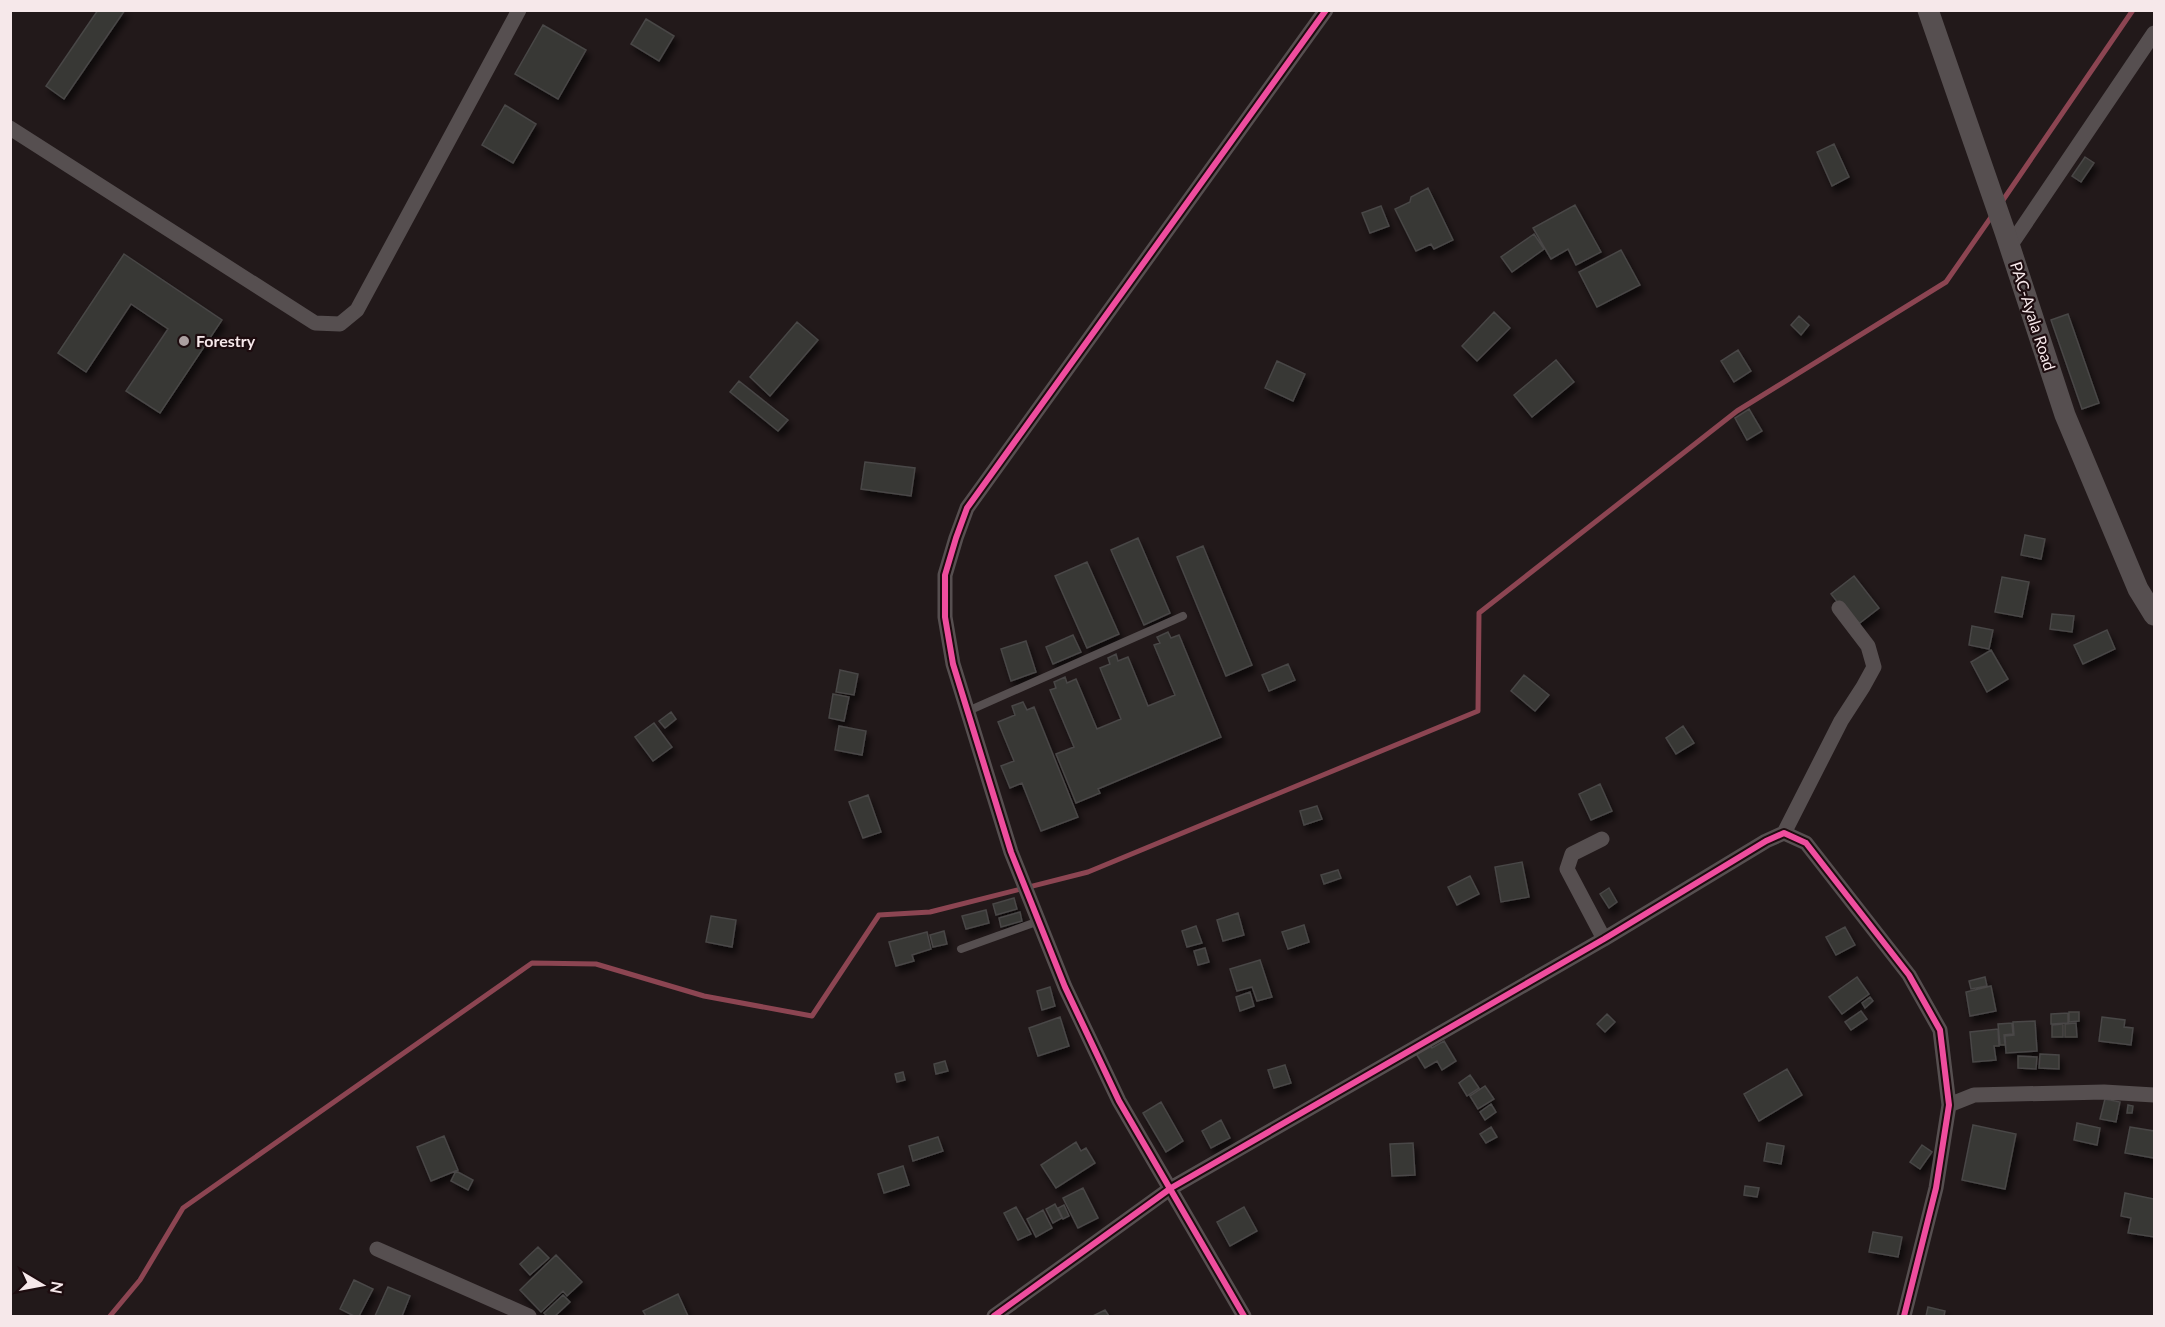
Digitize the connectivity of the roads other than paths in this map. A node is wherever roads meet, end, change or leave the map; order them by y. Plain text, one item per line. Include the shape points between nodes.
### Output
1 (519, 10) edge
2 (1326, 10) edge
3 (1928, 10) edge
4 (2154, 33) edge
5 (10, 128) edge
6 (2008, 239) junction
7 (1839, 608) dead end
8 (2154, 615) edge
9 (1183, 616) dead end
10 (968, 711) junction
11 (1784, 833) junction
12 (1602, 839) dead end
13 (1039, 921) junction
14 (1604, 939) junction
15 (962, 949) dead end
16 (2154, 1095) edge
17 (1949, 1105) junction
18 (1171, 1188) junction
19 (377, 1249) dead end
20 (529, 1317) edge
21 (994, 1317) edge
22 (1244, 1317) edge
23 (1904, 1317) edge

1 - 5 street via 357,310 340,324 315,323
2 - 10 street via 967,508 945,574 945,617 953,664
3 - 6 street, PAC-Ayala Road
4 - 6 street
6 - 8 street, PAC-Ayala Road via 2065,415 2138,589
7 - 11 street via 1868,646 1874,667 1841,721
9 - 10 lane
10 - 13 street via 1011,852
11 - 14 street
11 - 17 street via 1806,843 1909,975 1940,1030
12 - 14 street via 1572,854 1567,868
13 - 15 lane
13 - 18 street via 1065,987 1119,1101
14 - 18 street
16 - 17 street via 1974,1095
17 - 23 street via 1936,1188
18 - 21 street
18 - 22 street
19 - 20 street

